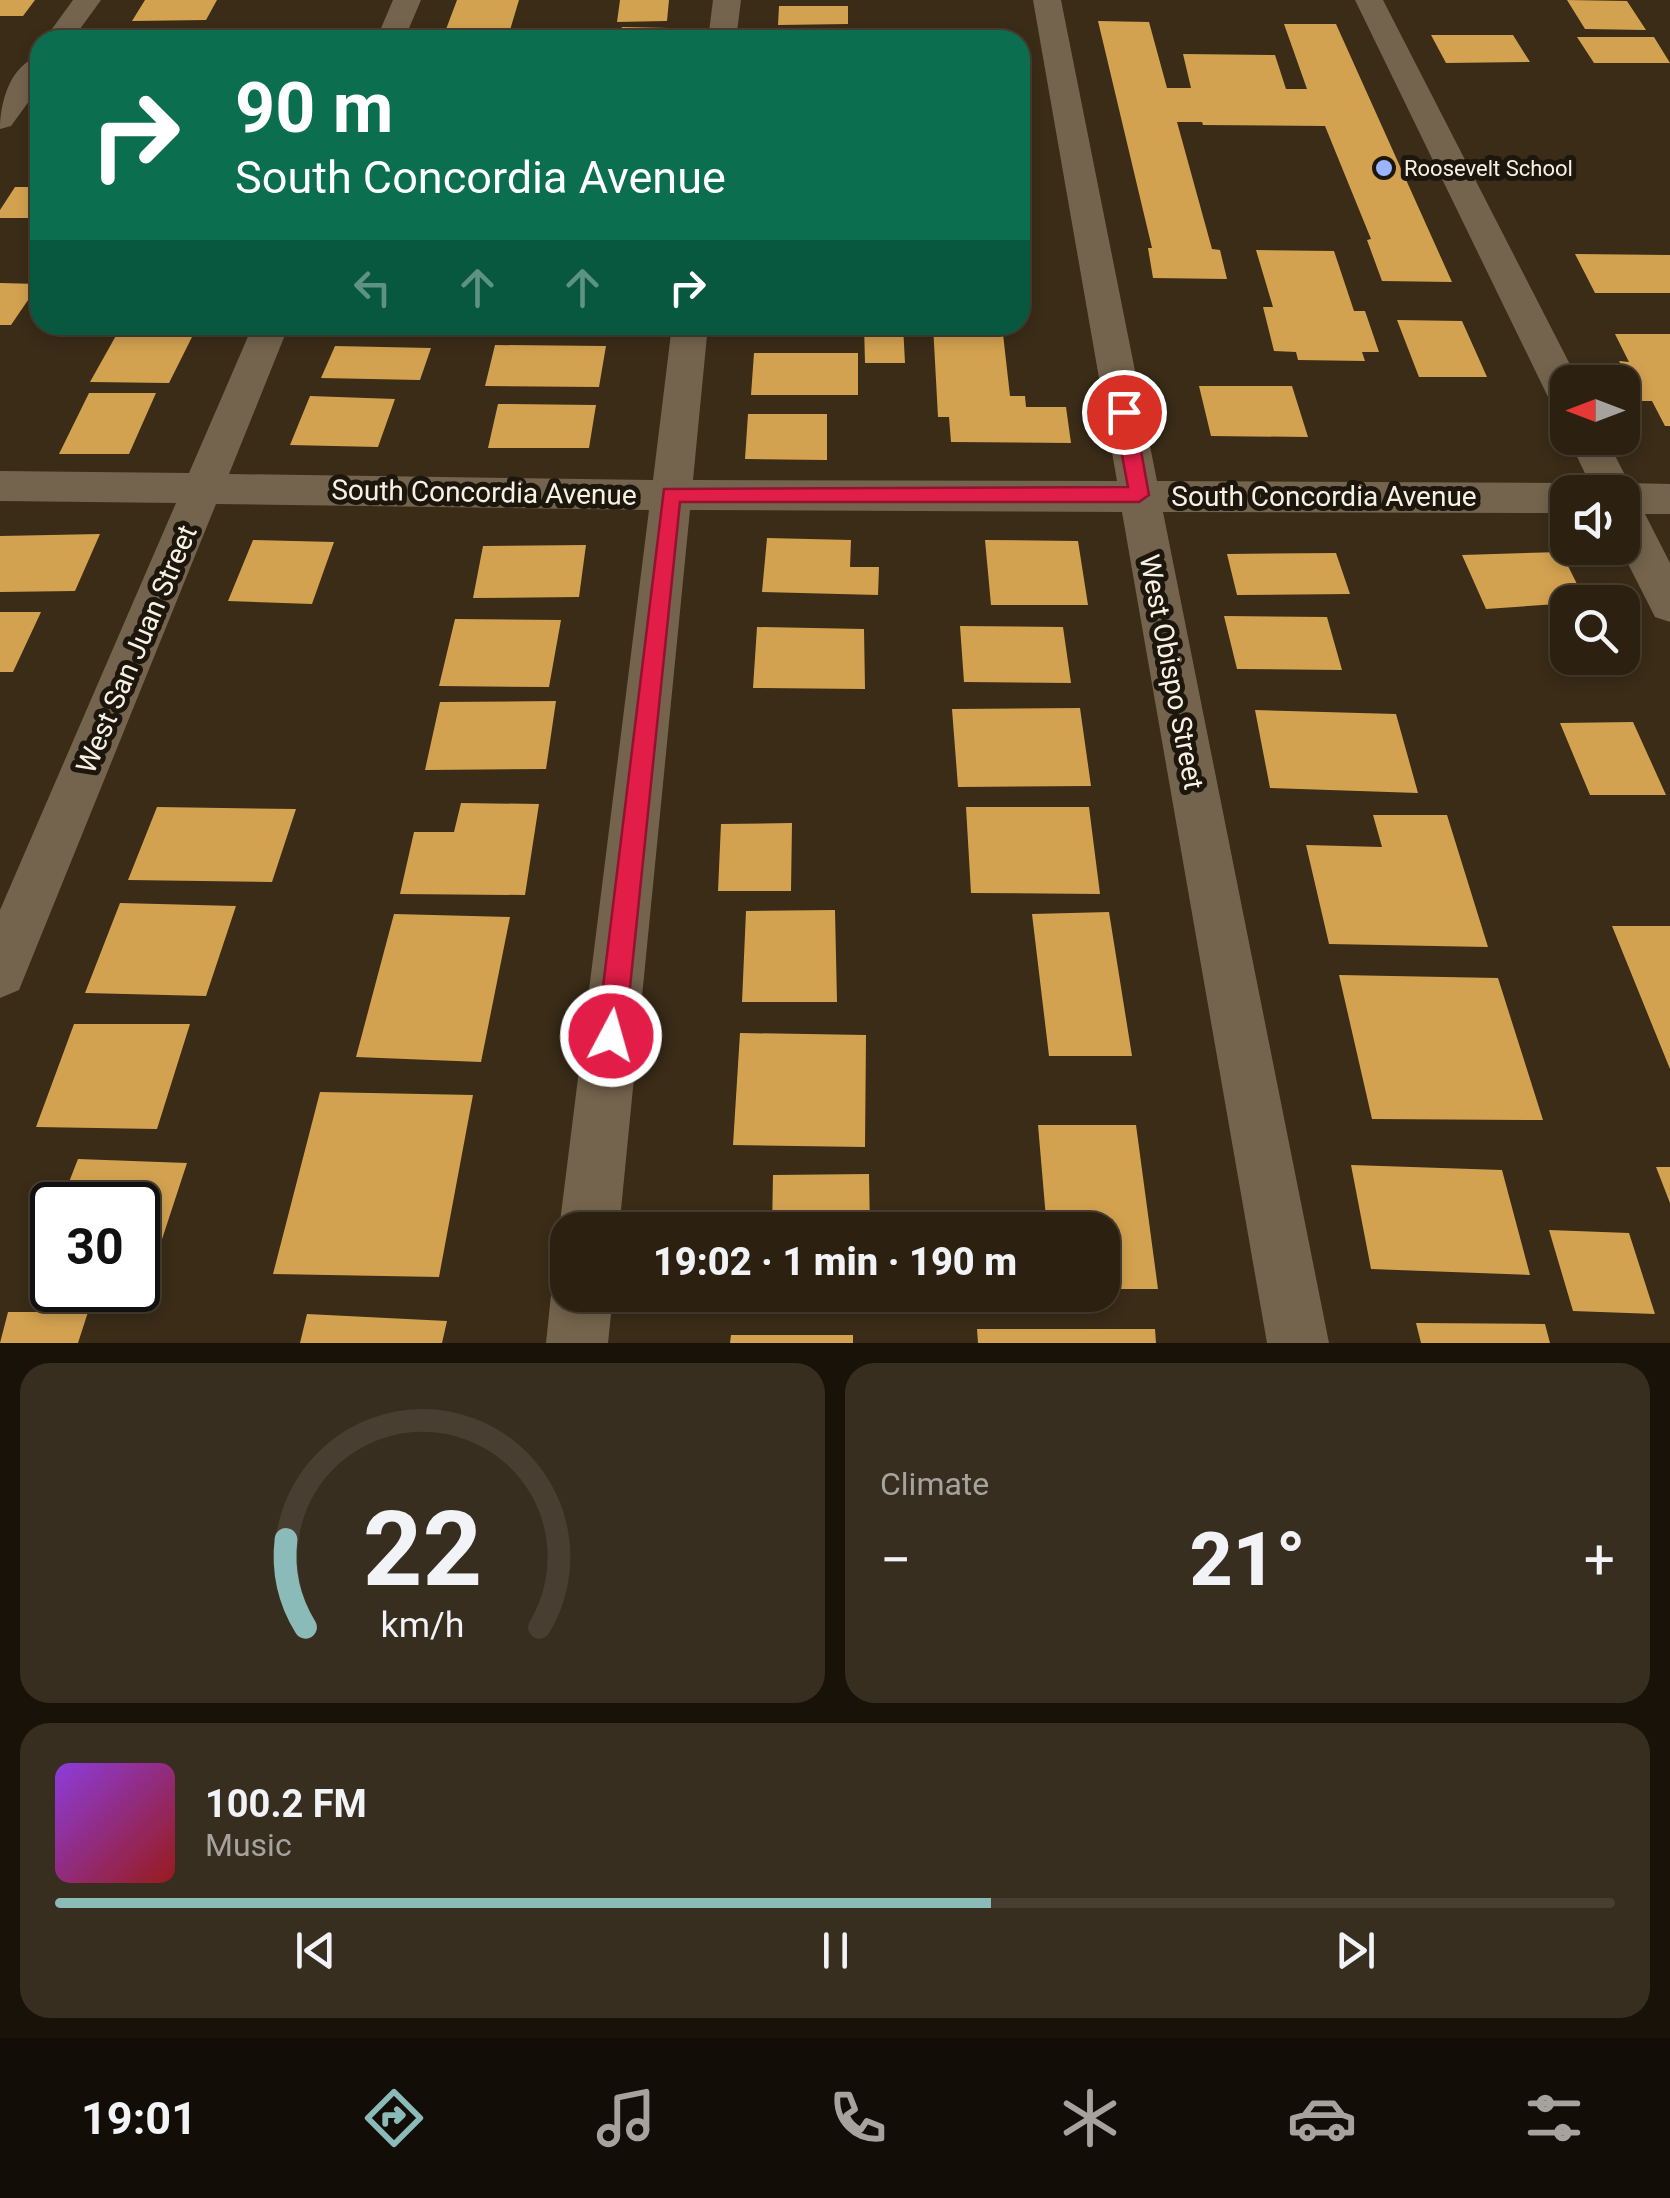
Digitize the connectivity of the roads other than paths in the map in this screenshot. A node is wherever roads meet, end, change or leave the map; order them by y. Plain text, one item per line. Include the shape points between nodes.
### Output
1 (87, 0) edge
2 (407, 0) edge
3 (727, 0) edge
4 (1047, 0) edge
5 (1369, 0) edge
6 (65, 30) edge
7 (394, 30) edge
8 (723, 30) edge
9 (30, 79) edge
10 (0, 120) edge
11 (268, 335) edge
12 (689, 335) edge
13 (1551, 365) edge
14 (0, 486) edge
15 (204, 488) junction
16 (671, 495) junction
17 (1139, 495) junction
18 (1550, 498) edge
19 (1640, 498) edge
20 (1670, 499) edge
21 (1640, 545) edge
22 (1670, 606) edge
23 (0, 972) edge
24 (592, 1212) edge
25 (580, 1312) edge
26 (577, 1343) edge
27 (1298, 1343) edge

1 - 6 street
2 - 7 street
3 - 8 street
4 - 17 street, West Obispo Street
5 - 13 street
9 - 10 street
11 - 15 street, West San Juan Street
12 - 16 street
14 - 15 street, South Concordia Avenue
15 - 16 street, South Concordia Avenue
15 - 23 street, West San Juan Street
16 - 17 street, South Concordia Avenue
16 - 24 street
17 - 18 street, South Concordia Avenue
17 - 27 street, West Obispo Street
19 - 20 street
21 - 22 street
25 - 26 street

